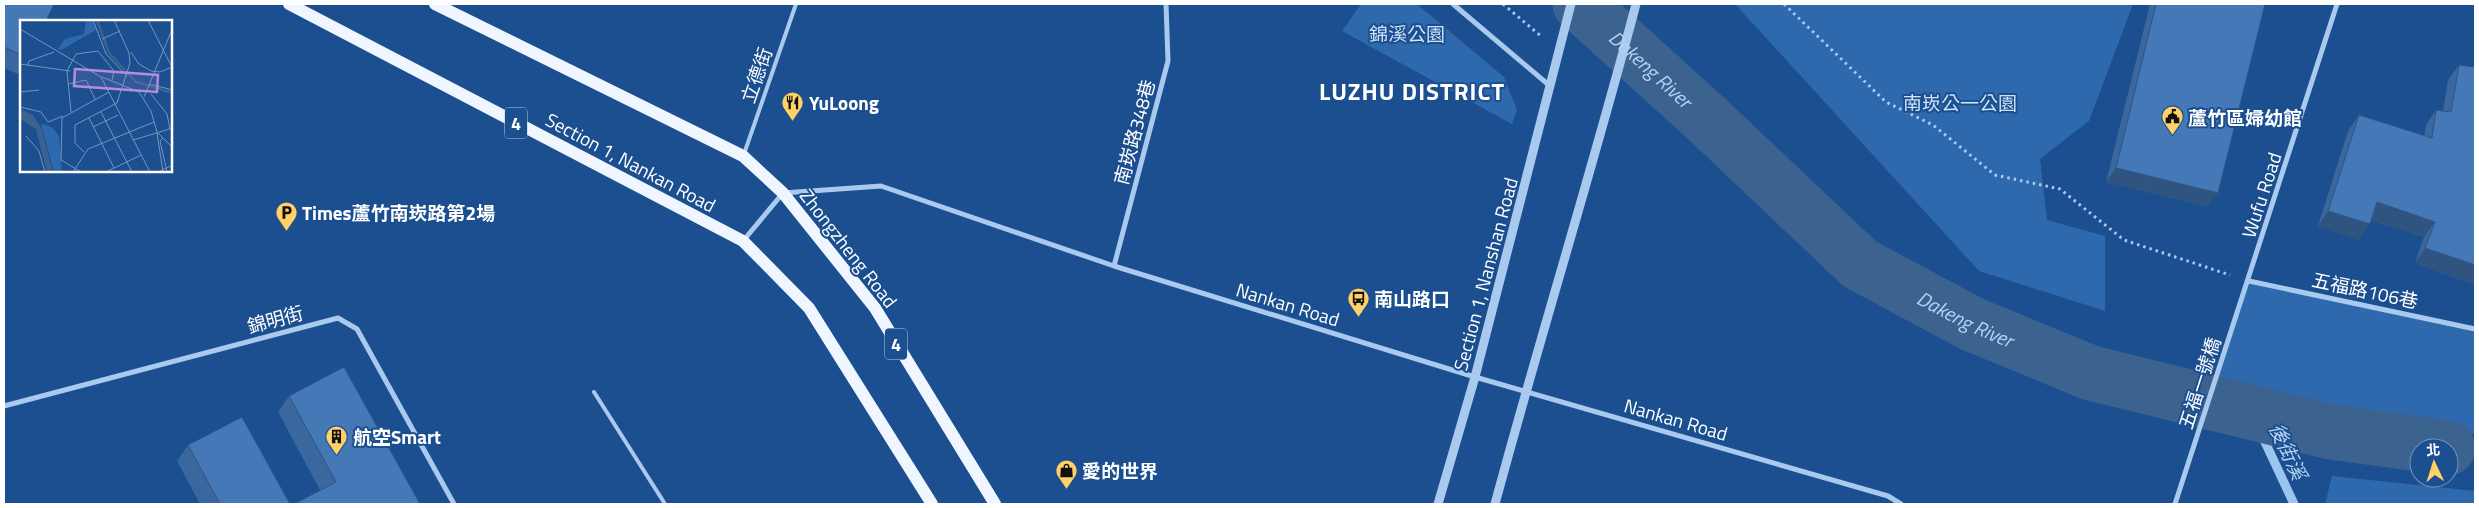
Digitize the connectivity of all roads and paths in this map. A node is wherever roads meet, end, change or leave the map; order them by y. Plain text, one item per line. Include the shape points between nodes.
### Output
1 (289, 4) edge
2 (435, 4) edge
3 (796, 4) edge
4 (1166, 4) edge
5 (1453, 4) edge
6 (1503, 4) edge
7 (1571, 4) edge
8 (1636, 4) edge
9 (1784, 4) edge
10 (2338, 4) edge
11 (1560, 52) junction
12 (1550, 87) junction
13 (743, 156) junction
14 (783, 193) junction
15 (743, 241) junction
16 (1114, 266) junction
17 (2249, 281) junction
18 (2475, 329) edge
19 (1475, 377) junction
20 (1525, 391) junction
21 (594, 392) dead end
22 (4, 406) edge
23 (454, 504) edge
24 (665, 504) edge
25 (932, 504) edge
26 (995, 504) edge
27 (1438, 504) edge
28 (1495, 504) edge
29 (1900, 504) edge
30 (2175, 504) edge

1 - 15 main road, Section 1, Nankan Road / 4
2 - 13 main road, 4
3 - 13 lane, 立德街
4 - 16 street, 南崁路348巷 via 1168,61
5 - 12 street
6 - 11 path
7 - 11 street, Section 1, Nanshan Road
8 - 20 street
9 - 17 path via 1886,102 1933,125 1995,176 2060,189 2124,240
10 - 17 street, Wufu Road
11 - 12 street, Section 1, Nanshan Road
12 - 19 street, Section 1, Nanshan Road
13 - 14 main road, 4
14 - 15 street
14 - 16 street, Nankan Road via 881,186
14 - 26 main road, Zhongzheng Road / 4 via 875,308
15 - 25 main road, 4 via 809,308
16 - 19 street, Nankan Road
17 - 18 street, 五福路106巷
17 - 30 street, 五福一號橋
19 - 20 street, Nankan Road
19 - 27 street, Section 1, Nanshan Road
20 - 28 street
20 - 29 street, Nankan Road via 1888,496
21 - 24 lane
22 - 23 street, 錦明街 via 338,318 357,329

